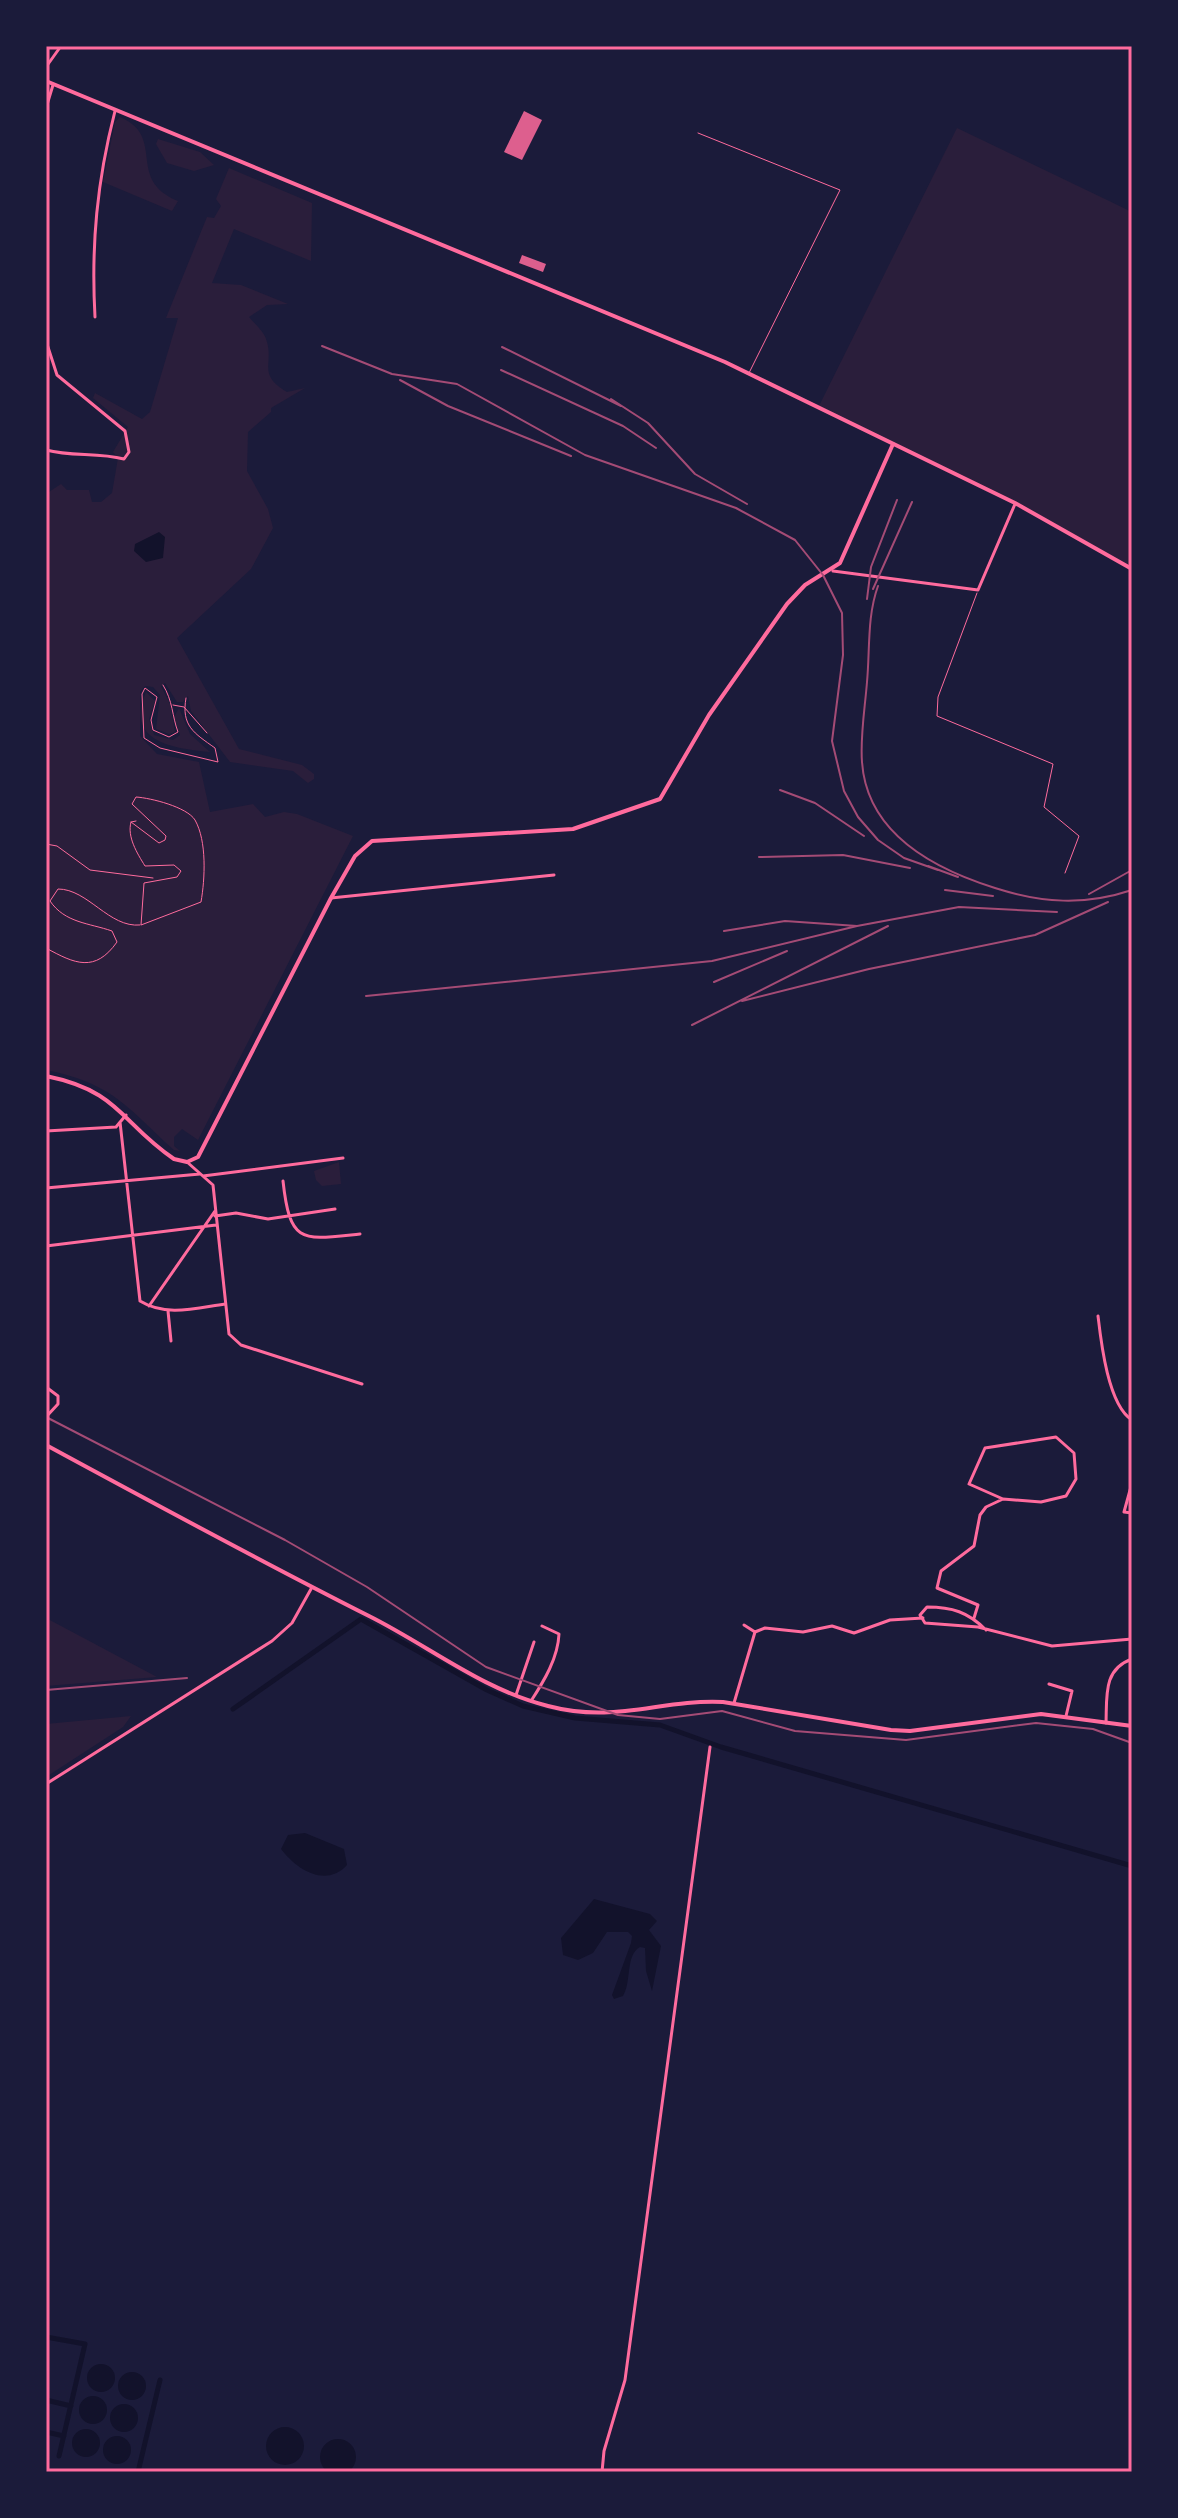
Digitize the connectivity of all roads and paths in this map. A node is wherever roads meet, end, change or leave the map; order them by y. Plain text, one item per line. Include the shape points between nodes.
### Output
1 (61, 46) edge
2 (46, 67) edge
3 (46, 81) edge
4 (54, 85) junction
5 (46, 108) edge
6 (115, 111) junction
7 (698, 133) dead end
8 (95, 317) dead end
9 (46, 341) edge
10 (46, 347) edge
11 (749, 374) junction
12 (893, 444) junction
13 (46, 450) edge
14 (1015, 503) junction
15 (1132, 569) edge
16 (833, 571) junction
17 (978, 590) junction
18 (163, 685) dead end
19 (186, 698) dead end
20 (173, 705) junction
21 (184, 707) junction
22 (207, 733) dead end
23 (136, 821) dead end
24 (131, 822) junction
25 (46, 844) edge
26 (1065, 873) dead end
27 (554, 875) dead end
28 (155, 878) junction
29 (331, 898) junction
30 (141, 925) junction
31 (46, 948) edge
32 (46, 1076) edge
33 (126, 1115) junction
34 (120, 1122) junction
35 (46, 1131) edge
36 (343, 1158) dead end
37 (187, 1162) junction
38 (202, 1175) junction
39 (127, 1181) junction
40 (283, 1181) dead end
41 (46, 1188) edge
42 (335, 1209) dead end
43 (215, 1213) junction
44 (287, 1217) junction
45 (216, 1225) junction
46 (201, 1228) junction
47 (360, 1234) dead end
48 (133, 1236) junction
49 (46, 1246) edge
50 (226, 1304) junction
51 (149, 1306) junction
52 (168, 1311) junction
53 (1098, 1316) dead end
54 (171, 1341) dead end
55 (362, 1384) dead end
56 (46, 1387) edge
57 (46, 1417) edge
58 (1132, 1420) edge
59 (46, 1445) edge
60 (1132, 1483) edge
61 (1003, 1499) junction
62 (1132, 1513) edge
63 (311, 1589) junction
64 (923, 1618) junction
65 (974, 1618) junction
66 (744, 1625) dead end
67 (542, 1626) dead end
68 (986, 1630) junction
69 (755, 1632) junction
70 (1132, 1639) edge
71 (534, 1642) dead end
72 (1132, 1659) edge
73 (1049, 1684) dead end
74 (516, 1695) junction
75 (531, 1701) junction
76 (734, 1704) junction
77 (1066, 1716) junction
78 (1106, 1723) junction
79 (1132, 1726) edge
80 (710, 1747) dead end
81 (46, 1784) edge
82 (602, 2472) edge

1 - 2 street
3 - 4 street
4 - 5 street
4 - 6 street
6 - 8 street via 95,199
6 - 11 street
7 - 11 lane via 840,190
9 - 10 street
10 - 13 street via 57,375 125,431 129,452 125,458
11 - 12 street
12 - 14 street
12 - 16 street
14 - 15 street
14 - 17 street
16 - 17 street
16 - 29 street via 805,585 787,604 655,803 551,832 372,841 362,847
17 - 26 lane via 938,697 937,716 1053,764 1044,807 1079,836
18 - 20 lane
19 - 21 lane
20 - 21 lane
20 - 21 lane via 171,717 178,732 163,736 151,723 156,694 144,689 144,738 160,748 218,762 215,748 189,729
21 - 22 lane
23 - 24 path
24 - 28 path via 131,837 145,866 174,865 181,871 177,877
24 - 30 path via 161,844 166,836 132,800 144,797 188,813 196,821 205,881 201,902
25 - 28 path via 90,870
27 - 29 street
28 - 30 path via 144,883
29 - 37 street via 204,1152
30 - 31 path via 128,925 58,889 50,897 57,911 70,920 112,931 117,942 89,965
32 - 33 street via 79,1083
33 - 34 street
33 - 37 street via 165,1153
34 - 35 street via 116,1127
34 - 39 street
36 - 38 street
37 - 38 street
38 - 39 street
38 - 43 street via 213,1185
39 - 41 street
39 - 48 street
40 - 44 street
42 - 44 street
43 - 44 street
43 - 45 street
43 - 46 street
44 - 47 street via 308,1236
45 - 46 street
45 - 50 street
46 - 48 street
46 - 51 street
48 - 49 street
48 - 51 street via 140,1301
50 - 52 street
50 - 55 street via 229,1334 241,1345
51 - 52 street
52 - 54 street
53 - 58 street via 1113,1391
56 - 57 street via 58,1396
59 - 63 street
60 - 62 street via 1124,1512
61 - 61 street via 1041,1502 1066,1496 1076,1479 1074,1453 1056,1437 985,1448 969,1484
61 - 65 street via 986,1507 974,1546 941,1571 937,1581 937,1588 978,1605
63 - 74 street
63 - 81 street via 292,1623 272,1641
64 - 65 street via 927,1607 946,1607
64 - 68 street via 925,1623
64 - 69 street via 890,1620 854,1633 832,1626
65 - 68 street
66 - 69 street
67 - 75 street via 559,1634 558,1643
68 - 70 street via 1052,1646
69 - 76 street
71 - 74 street
72 - 78 street via 1120,1664 1109,1679
73 - 77 street via 1072,1691
74 - 75 street
75 - 76 street via 607,1715 700,1702
76 - 77 street via 910,1731 1026,1714
77 - 78 street
78 - 79 street
80 - 82 street via 625,2380

